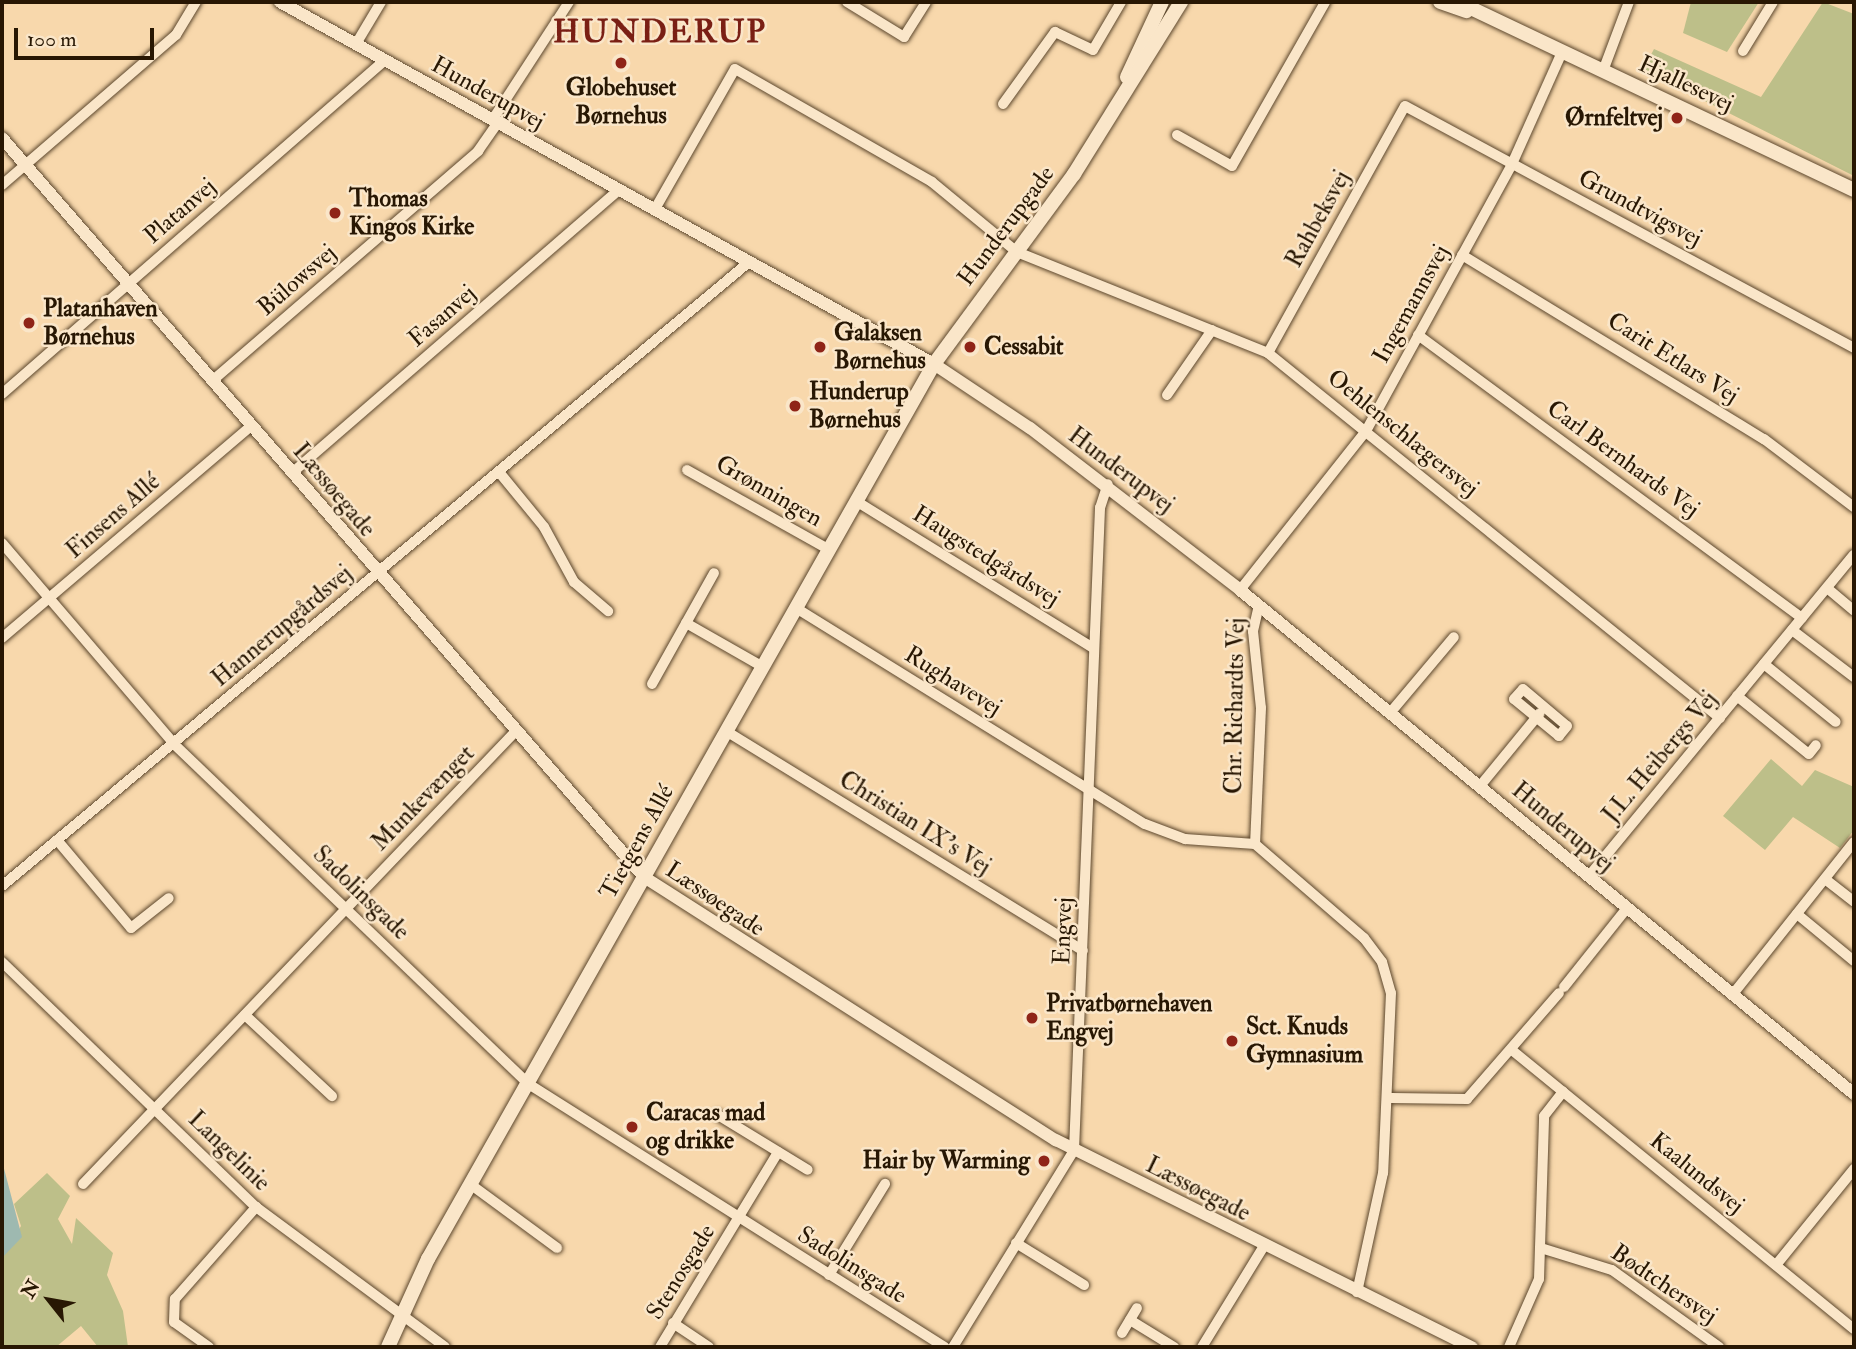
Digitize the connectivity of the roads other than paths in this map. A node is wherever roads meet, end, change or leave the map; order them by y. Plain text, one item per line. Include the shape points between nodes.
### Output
1 (196, 2) edge
2 (280, 2) edge
3 (381, 2) edge
4 (569, 2) edge
5 (847, 2) edge
6 (926, 2) edge
7 (1121, 2) edge
8 (1163, 2) edge
9 (1181, 2) edge
10 (1325, 2) edge
11 (1440, 2) edge
12 (1458, 2) edge
13 (1629, 2) edge
14 (1773, 2) edge
15 (1173, 8) edge
16 (1497, 22) junction
17 (356, 44) junction
18 (1743, 51) dead end
19 (1562, 52) junction
20 (385, 60) junction
21 (1603, 71) junction
22 (1003, 104) dead end
23 (1405, 106) joint
24 (1110, 113) junction
25 (496, 120) junction
26 (1177, 135) dead end
27 (2, 138) edge
28 (1511, 164) junction
29 (26, 165) junction
30 (2, 185) edge
31 (620, 190) junction
32 (1854, 190) edge
33 (655, 209) junction
34 (1017, 252) junction
35 (1462, 255) junction
36 (749, 262) junction
37 (128, 284) junction
38 (1212, 330) junction
39 (1418, 335) junction
40 (1854, 348) edge
41 (1268, 352) junction
42 (934, 364) junction
43 (212, 381) junction
44 (2, 394) edge
45 (1167, 395) dead end
46 (251, 426) junction
47 (1366, 431) junction
48 (687, 470) dead end
49 (499, 472) junction
50 (292, 473) junction
51 (1108, 484) junction
52 (856, 501) junction
53 (1854, 507) edge
54 (2, 543) edge
55 (828, 549) junction
56 (1854, 555) edge
57 (715, 573) dead end
58 (377, 574) junction
59 (1827, 588) junction
60 (1240, 590) junction
61 (49, 598) junction
62 (1259, 606) junction
63 (796, 608) junction
64 (608, 611) dead end
65 (1854, 611) edge
66 (1802, 618) junction
67 (686, 623) junction
68 (1792, 630) junction
69 (1454, 637) dead end
70 (2, 638) edge
71 (1093, 648) junction
72 (1764, 664) junction
73 (762, 667) junction
74 (1854, 677) edge
75 (652, 684) dead end
76 (1737, 696) junction
77 (1545, 707) junction
78 (1390, 713) junction
79 (1537, 717) junction
80 (1720, 718) junction
81 (1836, 722) dead end
82 (726, 731) junction
83 (514, 732) junction
84 (174, 744) junction
85 (1816, 745) dead end
86 (1480, 786) junction
87 (1089, 790) junction
88 (57, 840) junction
89 (1854, 842) edge
90 (1255, 845) junction
91 (1589, 876) junction
92 (644, 877) junction
93 (1825, 879) junction
94 (2, 886) edge
95 (169, 898) dead end
96 (1854, 902) edge
97 (346, 908) junction
98 (1627, 908) junction
99 (1797, 914) junction
100 (1083, 951) junction
101 (1854, 961) edge
102 (2, 962) edge
103 (1733, 995) junction
104 (245, 1015) junction
105 (1513, 1051) junction
106 (527, 1083) junction
107 (1563, 1091) junction
108 (1854, 1094) edge
109 (332, 1096) dead end
110 (1391, 1098) junction
111 (154, 1109) junction
112 (718, 1115) dead end
113 (1074, 1150) junction
114 (778, 1152) junction
115 (1854, 1169) edge
116 (808, 1170) dead end
117 (83, 1184) dead end
118 (470, 1184) junction
119 (885, 1184) dead end
120 (256, 1207) junction
121 (738, 1219) junction
122 (1016, 1244) junction
123 (1264, 1246) junction
124 (557, 1248) dead end
125 (1544, 1249) junction
126 (1776, 1265) junction
127 (829, 1275) junction
128 (1084, 1285) dead end
129 (1357, 1292) junction
130 (1137, 1308) dead end
131 (402, 1315) junction
132 (1130, 1320) junction
133 (674, 1323) junction
134 (1854, 1329) edge
135 (1122, 1333) dead end
136 (209, 1347) edge
137 (388, 1347) edge
138 (445, 1347) edge
139 (660, 1347) edge
140 (709, 1347) edge
141 (944, 1347) edge
142 (953, 1347) edge
143 (1174, 1347) edge
144 (1202, 1347) edge
145 (1472, 1347) edge
146 (1509, 1347) edge
147 (1718, 1347) edge

1 - 29 street via 176,35
2 - 17 street, Hunderupvej
3 - 17 street
4 - 25 street, Bülowsvej
5 - 6 street via 904,37
7 - 22 street via 1093,50 1055,32
8 - 24 main road, Hunderupgade
9 - 15 main road, Hunderupgade
10 - 26 street via 1232,166
11 - 16 main road, Hjallesevej
12 - 16 main road, Hjallesevej
13 - 21 street
14 - 18 street
15 - 24 main road, Hunderupgade
16 - 19 main road, Hjallesevej
17 - 20 street, Hunderupvej
19 - 21 main road, Hjallesevej
19 - 28 street, Ingemannsvej
20 - 25 street, Hunderupvej
20 - 37 street, Platanvej
21 - 32 main road, Hjallesevej
23 - 28 street, Grundtvigsvej
23 - 41 street, Rahbeksvej
24 - 34 main road, Hunderupgade
25 - 31 street, Hunderupvej
25 - 43 street, Bülowsvej via 478,151
27 - 29 street, Læssøegade
28 - 35 street, Ingemannsvej
28 - 40 street, Grundtvigsvej
29 - 30 street
29 - 37 street, Læssøegade
31 - 33 street, Hunderupvej
31 - 50 street, Fasanvej
33 - 34 street, Oehlenschlægersvej via 735,69 932,182
33 - 36 street, Hunderupvej
34 - 38 street, Oehlenschlægersvej
34 - 42 main road, Hunderupgade
35 - 39 street, Ingemannsvej
35 - 53 street, Carit Etlars Vej via 1764,439
36 - 42 street, Hunderupvej
36 - 49 street, Hannerupgårdsvej
37 - 43 street, Læssøegade
37 - 44 street, Platanvej
38 - 41 street, Oehlenschlægersvej
38 - 45 street
39 - 47 street, Ingemannsvej
39 - 66 street, Carl Bernhards Vej
41 - 47 street, Oehlenschlægersvej
42 - 51 street, Hunderupvej
42 - 52 main road, Tietgens Allé
43 - 46 street, Læssøegade
46 - 50 street, Læssøegade
46 - 61 street, Finsens Allé
47 - 60 street, Ingemannsvej
47 - 80 street, Oehlenschlægersvej
48 - 55 street, Grønningen
49 - 58 street, Hannerupgårdsvej
49 - 64 street via 544,527 574,582
50 - 58 street, Læssøegade
51 - 60 street, Hunderupvej
51 - 71 street, Engvej via 1100,508
52 - 55 main road, Tietgens Allé
52 - 71 street, Haugstedgårdsvej
54 - 61 street, Sadolinsgade
55 - 63 main road, Tietgens Allé
56 - 59 street, J.L. Heibergs Vej
57 - 67 street
58 - 83 street, Læssøegade
58 - 84 street, Hannerupgårdsvej
59 - 65 street
59 - 66 street, J.L. Heibergs Vej
60 - 62 street, Hunderupvej
61 - 70 street, Finsens Allé
61 - 84 street, Sadolinsgade
62 - 78 street, Hunderupvej
62 - 90 street, Chr. Richardts Vej via 1253,631 1261,708
63 - 73 main road, Tietgens Allé
63 - 87 street, Rughavevej
66 - 68 street, J.L. Heibergs Vej
67 - 73 street
67 - 75 street
68 - 72 street, J.L. Heibergs Vej
68 - 74 street
69 - 78 street
71 - 87 street, Engvej
72 - 76 street, J.L. Heibergs Vej
72 - 81 street
73 - 82 main road, Tietgens Allé
76 - 80 street, J.L. Heibergs Vej
76 - 85 street, J.L. Heibergs Vej via 1809,754
77 - 79 street
77 - 79 street via 1567,726 1559,736
77 - 79 street via 1522,689 1514,699
78 - 86 street, Hunderupvej
79 - 86 street
80 - 91 street, J.L. Heibergs Vej
82 - 92 main road, Tietgens Allé
82 - 100 street, Christian IX's Vej
83 - 92 street, Læssøegade
83 - 97 street, Munkevænget
84 - 88 street, Hannerupgårdsvej
84 - 97 street, Sadolinsgade
86 - 91 street, Hunderupvej
87 - 90 street, Rughavevej via 1165,834
87 - 100 street, Engvej
88 - 94 street, Hannerupgårdsvej
88 - 95 street via 131,928
89 - 93 street
90 - 110 street via 1364,938 1382,962 1391,993
91 - 98 street, Hunderupvej
92 - 106 main road, Tietgens Allé
92 - 113 street, Læssøegade
93 - 96 street
93 - 99 street
97 - 104 street, Munkevænget
97 - 106 street, Sadolinsgade
98 - 103 street, Hunderupvej
98 - 105 street
99 - 101 street
99 - 103 street
100 - 113 street, Engvej
102 - 111 street, Langelinie
103 - 108 street, Hunderupvej
104 - 109 street
104 - 111 street, Munkevænget
105 - 107 street, Kaalundsvej
105 - 110 street via 1467,1099
106 - 118 main road, Tietgens Allé
106 - 121 street, Sadolinsgade
107 - 125 street via 1544,1116
107 - 126 street, Kaalundsvej
110 - 129 street via 1383,1173
111 - 117 street, Munkevænget
111 - 120 street, Langelinie
112 - 114 street
113 - 122 street, Engvej
113 - 123 street, Læssøegade
114 - 116 street
114 - 121 street
115 - 126 street
118 - 124 street
118 - 131 main road, Tietgens Allé
119 - 127 street
120 - 131 street, Langelinie
120 - 136 street via 175,1299 174,1322
121 - 127 street, Sadolinsgade
121 - 133 street, Stenosgade
122 - 128 street
122 - 142 street, Engvej
123 - 129 street, Læssøegade
123 - 144 street
125 - 146 street via 1539,1279
125 - 147 street, Bødtchersvej via 1612,1270
126 - 134 street, Kaalundsvej
127 - 141 street, Sadolinsgade
129 - 145 street, Læssøegade
130 - 132 street
131 - 137 main road, Tietgens Allé
131 - 138 street, Langelinie
132 - 135 street
132 - 143 street
133 - 139 street, Stenosgade
133 - 140 street

